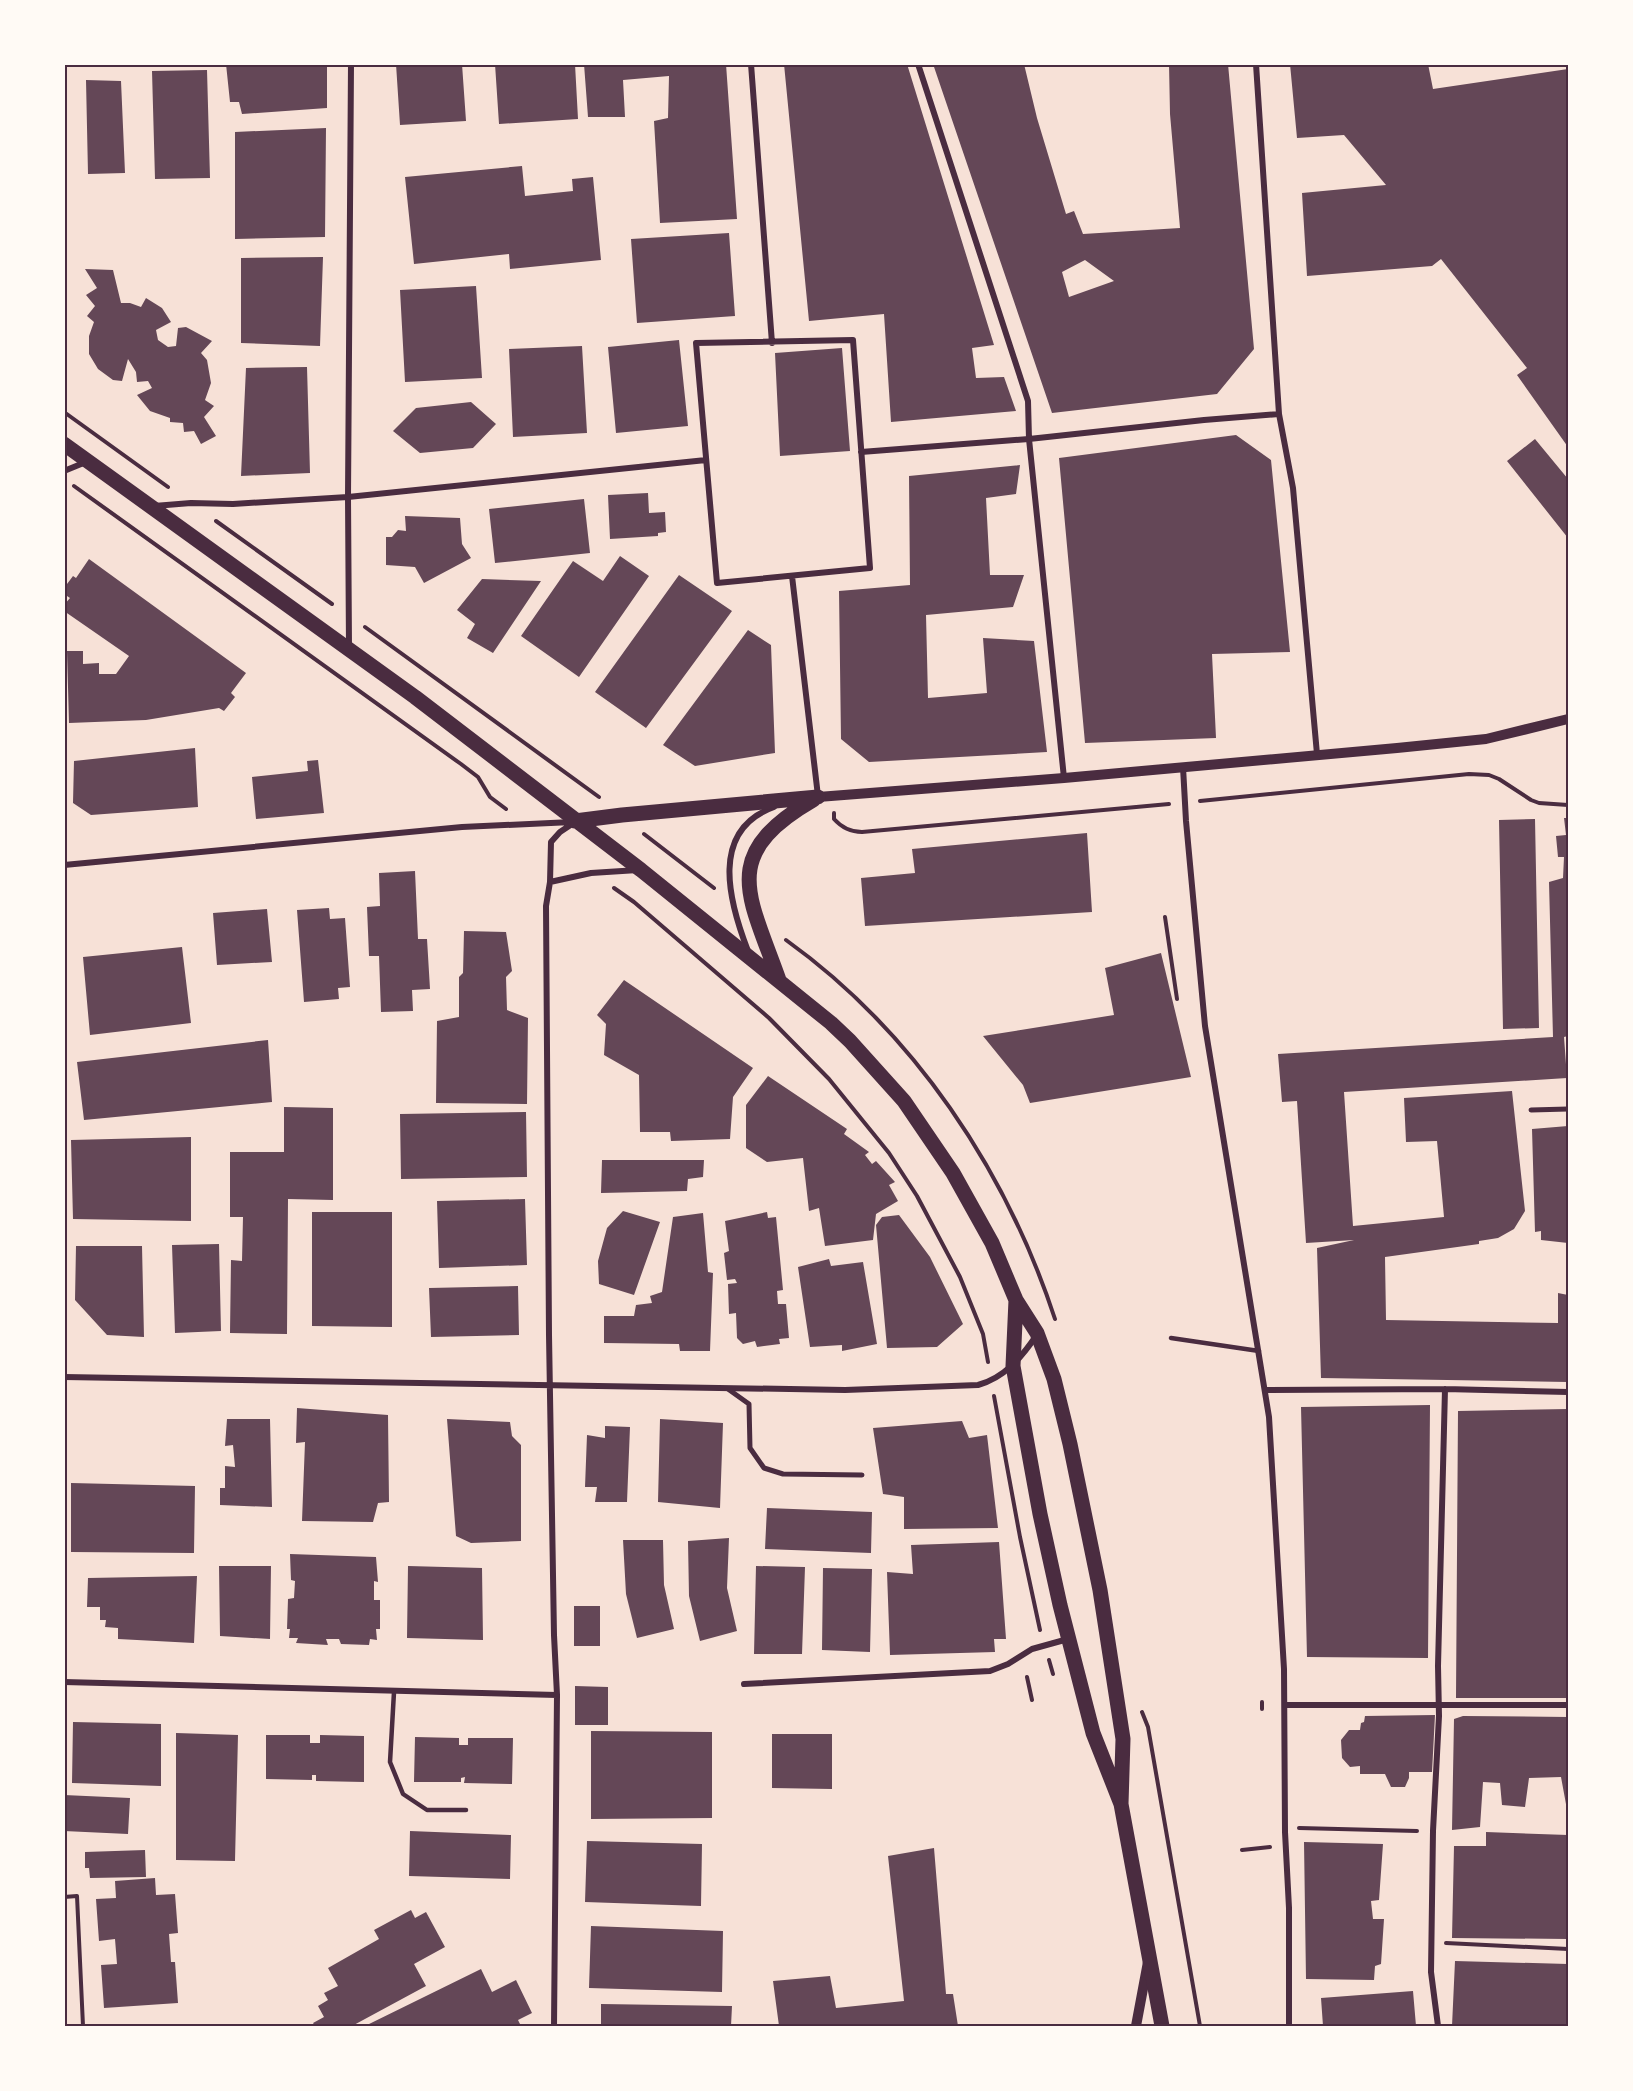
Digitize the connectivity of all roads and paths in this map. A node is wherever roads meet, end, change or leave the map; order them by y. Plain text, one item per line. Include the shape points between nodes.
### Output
1 (351, 64) edge
2 (751, 64) edge
3 (918, 64) edge
4 (1256, 64) edge
5 (772, 343) junction
6 (64, 412) edge
7 (1279, 414) junction
8 (1029, 439) junction
9 (64, 444) edge
10 (861, 452) junction
11 (88, 460) junction
12 (706, 460) junction
13 (64, 471) edge
14 (76, 487) dead end
15 (348, 497) junction
16 (191, 503) junction
17 (151, 506) junction
18 (792, 576) junction
19 (322, 597) dead end
20 (361, 624) dead end
21 (349, 651) junction
22 (1569, 719) edge
23 (1317, 754) junction
24 (1183, 766) junction
25 (1064, 778) junction
26 (595, 794) dead end
27 (490, 797) dead end
28 (818, 797) junction
29 (1197, 802) dead end
30 (1176, 804) dead end
31 (1569, 805) edge
32 (834, 819) dead end
33 (575, 821) junction
34 (656, 845) dead end
35 (64, 865) edge
36 (683, 866) dead end
37 (641, 870) junction
38 (550, 882) junction
39 (612, 887) dead end
40 (1166, 917) dead end
41 (751, 958) junction
42 (780, 981) junction
43 (1177, 999) dead end
44 (1569, 1109) edge
45 (1531, 1110) dead end
46 (1016, 1300) junction
47 (1037, 1333) junction
48 (1171, 1338) dead end
49 (986, 1351) dead end
50 (1259, 1351) junction
51 (1012, 1366) junction
52 (64, 1377) edge
53 (550, 1385) junction
54 (728, 1389) junction
55 (1445, 1389) junction
56 (1265, 1390) junction
57 (1569, 1392) edge
58 (862, 1475) dead end
59 (1068, 1638) junction
60 (1027, 1677) dead end
61 (64, 1682) edge
62 (744, 1684) dead end
63 (394, 1692) junction
64 (557, 1695) junction
65 (1032, 1700) dead end
66 (1262, 1702) dead end
67 (1286, 1705) junction
68 (1569, 1705) edge
69 (1439, 1706) junction
70 (1262, 1709) dead end
71 (1121, 1804) junction
72 (466, 1810) dead end
73 (1296, 1828) dead end
74 (1433, 1831) junction
75 (1269, 1847) dead end
76 (1242, 1850) dead end
77 (64, 1897) edge
78 (1433, 1942) junction
79 (1569, 1950) edge
80 (1149, 1956) junction
81 (83, 2026) edge
82 (554, 2026) edge
83 (1136, 2026) edge
84 (1162, 2026) edge
85 (1289, 2026) edge
86 (1438, 2026) edge

1 - 15 street
2 - 5 street
3 - 8 street via 1028,401
4 - 7 street
5 - 10 street via 853,340
5 - 12 street via 696,343
6 - 16 path
7 - 8 street
7 - 23 street via 1293,488
8 - 10 street
8 - 25 street
9 - 11 main road
10 - 18 street via 870,568
11 - 13 street
11 - 17 main road
12 - 15 street
12 - 18 street via 717,583
14 - 27 path via 470,771
15 - 16 street
15 - 21 street
16 - 17 street
16 - 19 path
17 - 21 main road
18 - 28 street
20 - 26 path
21 - 33 main road
22 - 23 street via 1486,739
23 - 24 street
24 - 25 street
24 - 50 street via 1205,1026
25 - 28 street
28 - 33 main road
28 - 41 street via 785,803 757,815 734,843 729,861 732,901
28 - 42 main road via 773,827 754,853 749,868 753,908
29 - 31 path via 1469,774 1489,775 1548,805
30 - 32 path via 862,832 848,830
33 - 35 street via 462,827
33 - 37 main road
33 - 38 street via 551,842
34 - 36 path
37 - 38 street via 591,873
37 - 41 main road
38 - 53 street via 546,906
39 - 49 path via 769,1018 829,1079 874,1134 917,1196 960,1277
40 - 43 path
41 - 42 main road
42 - 46 main road via 850,1041 904,1101 970,1203
44 - 45 street
46 - 47 main road
46 - 51 main road
47 - 51 street
47 - 71 main road via 1054,1379 1100,1590 1123,1739
48 - 50 lane
50 - 56 street
51 - 54 street via 992,1382 978,1385
51 - 59 main road
52 - 53 street
53 - 54 street
53 - 64 street
54 - 58 street via 749,1404 750,1448 764,1468 783,1474
55 - 56 street
55 - 57 street
55 - 69 street
56 - 67 street
59 - 62 street via 1032,1649 999,1670
59 - 71 main road via 1093,1733
60 - 65 path
61 - 63 street
63 - 64 street
63 - 72 lane via 390,1762 403,1794 426,1809
64 - 82 street
66 - 70 path
67 - 69 street
67 - 85 street
68 - 69 street
69 - 74 street
71 - 80 main road
73 - 74 path
74 - 78 street
75 - 76 path
77 - 81 path via 77,1896
78 - 79 path
78 - 86 street via 1431,1972
80 - 83 street
80 - 84 main road

